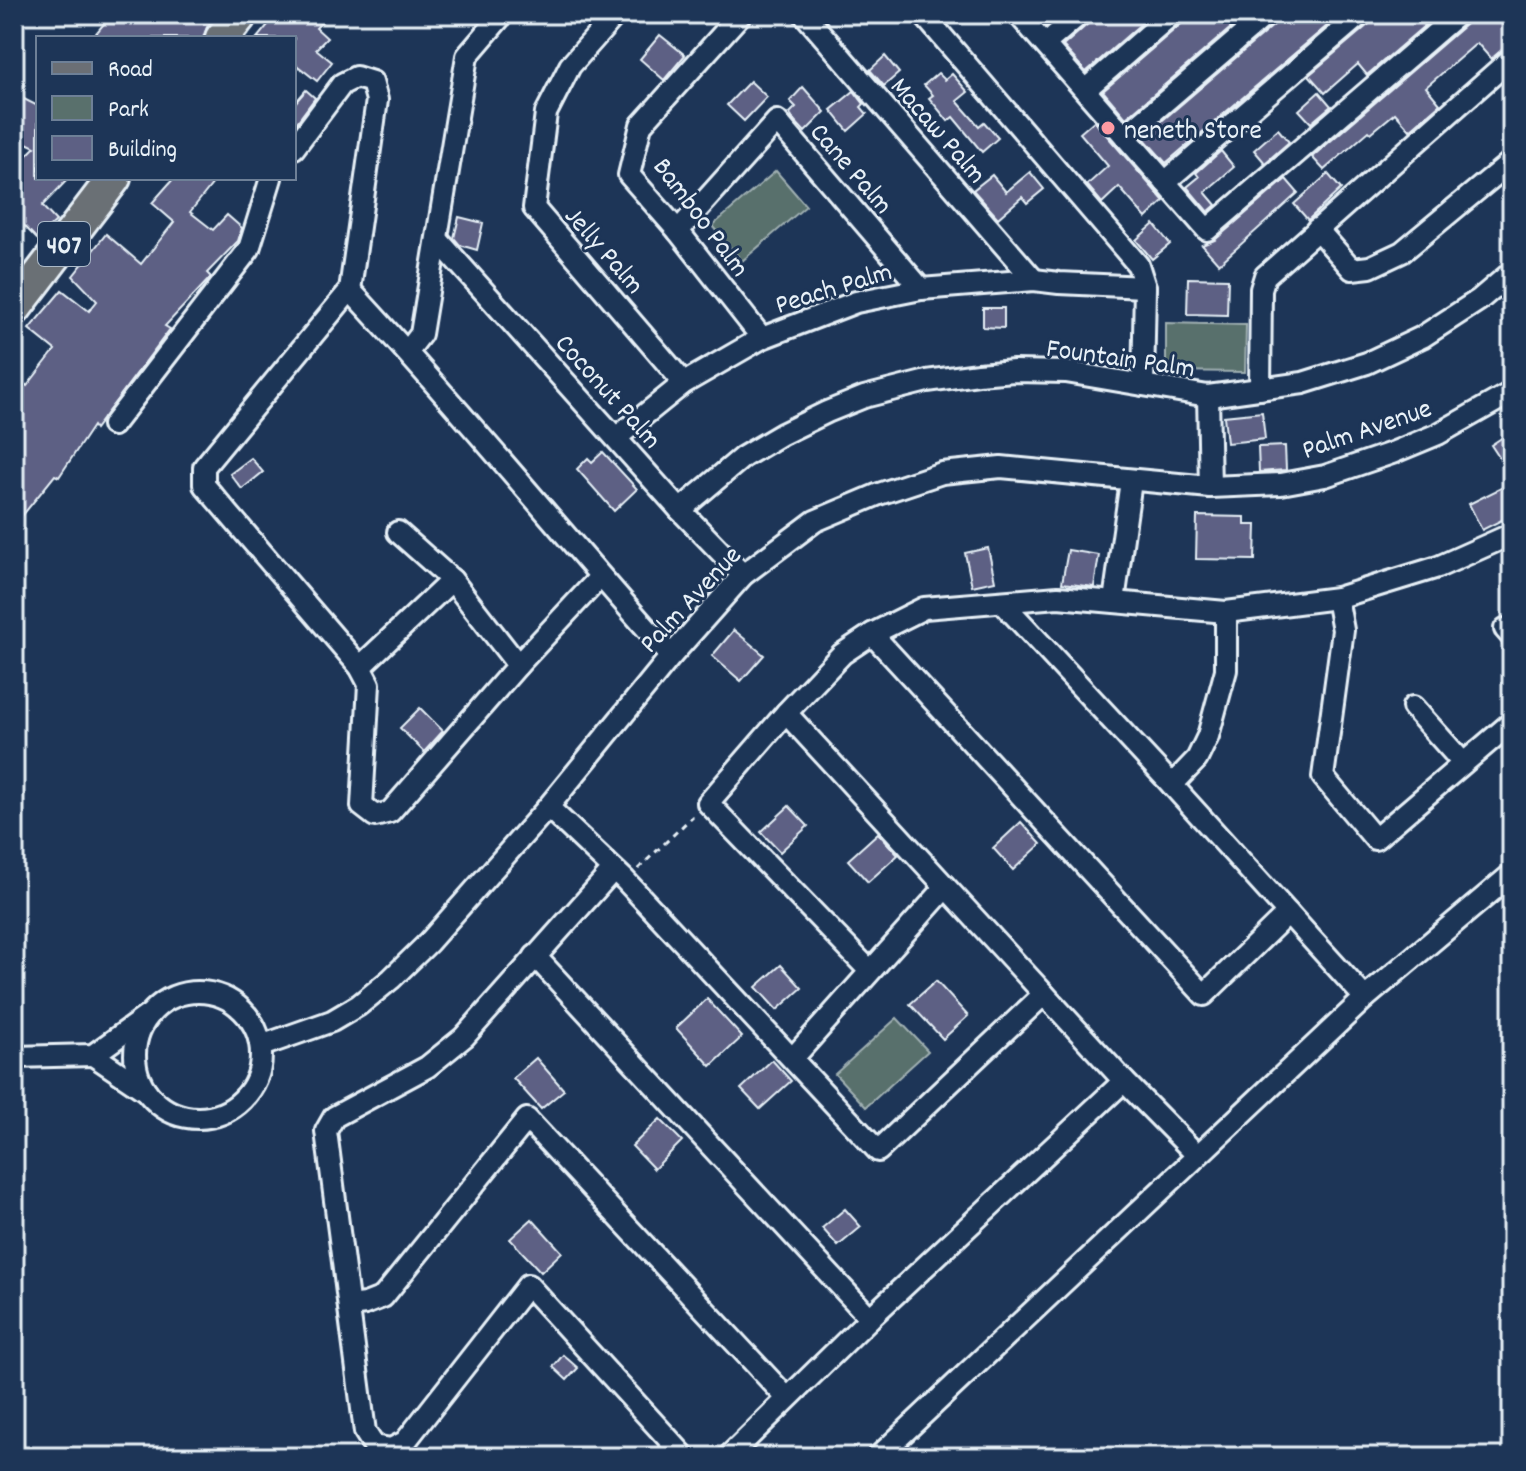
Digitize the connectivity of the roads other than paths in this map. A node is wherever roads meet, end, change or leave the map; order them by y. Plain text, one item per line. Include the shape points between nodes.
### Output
1 (241, 14) edge
2 (503, 14) edge
3 (616, 14) edge
4 (741, 14) edge
5 (804, 14) edge
6 (923, 14) edge
7 (1018, 14) edge
8 (1080, 14) edge
9 (1172, 14) edge
10 (1267, 14) edge
11 (1361, 14) edge
12 (1458, 14) edge
13 (224, 36) edge
14 (1045, 44) junction
15 (1512, 58) edge
16 (1085, 90) junction
17 (1125, 136) junction
18 (296, 145) edge
19 (1512, 161) edge
20 (112, 180) edge
21 (270, 180) edge
22 (1165, 182) junction
23 (1317, 229) junction
24 (678, 231) junction
25 (438, 240) junction
26 (1512, 272) edge
27 (1034, 280) junction
28 (1145, 287) junction
29 (921, 289) junction
30 (350, 290) junction
31 (14, 309) edge
32 (762, 338) junction
33 (407, 352) junction
34 (684, 383) junction
35 (1143, 385) junction
36 (1260, 389) junction
37 (1512, 392) edge
38 (1208, 396) junction
39 (113, 425) dead end
40 (616, 438) junction
41 (1131, 481) junction
42 (1210, 487) junction
43 (680, 510) junction
44 (398, 532) dead end
45 (1512, 534) edge
46 (743, 575) junction
47 (600, 577) junction
48 (452, 580) junction
49 (1337, 598) junction
50 (1114, 601) junction
51 (1002, 602) junction
52 (1226, 612) junction
53 (872, 634) junction
54 (671, 656) junction
55 (518, 665) junction
56 (360, 667) junction
57 (1413, 707) dead end
58 (786, 713) junction
59 (1512, 722) edge
60 (1463, 763) junction
61 (1172, 785) junction
62 (548, 807) junction
63 (1512, 874) edge
64 (619, 875) junction
65 (945, 888) junction
66 (1288, 913) junction
67 (535, 956) junction
68 (870, 971) junction
69 (1044, 994) junction
70 (1365, 998) junction
71 (150, 1014) junction
72 (261, 1046) junction
73 (93, 1055) junction
74 (14, 1057) edge
75 (793, 1058) junction
76 (1124, 1081) junction
77 (146, 1091) junction
78 (1197, 1155) junction
79 (349, 1306) junction
80 (870, 1318) junction
81 (787, 1398) junction
82 (685, 1457) edge
83 (728, 1457) edge
84 (878, 1457) edge

1 - 13 main road
2 - 25 street via 467,56
3 - 34 street, Jelly Palm via 570,66 546,113 534,208
4 - 24 street, Bamboo Palm via 641,125 629,175
5 - 27 street, Macaw Palm
6 - 28 street via 1124,247 1138,265
7 - 14 street
8 - 14 street
9 - 16 street
10 - 17 street
11 - 22 street
12 - 22 street via 1207,230
14 - 16 street
15 - 23 street
16 - 17 street
17 - 22 street
18 - 30 street via 342,84 356,77 372,82 377,100
19 - 23 street via 1402,252 1370,267 1352,269
20 - 31 main road, 407
21 - 39 street via 249,249
23 - 36 street via 1265,276
24 - 29 street, Cane Palm via 777,121
24 - 32 street, Bamboo Palm
25 - 33 street via 421,334
25 - 40 street, Coconut Palm
26 - 36 street, Fountain Palm via 1422,337 1367,363 1303,383
27 - 28 street, Peach Palm
27 - 29 street, Peach Palm
28 - 35 street
29 - 32 street, Peach Palm via 856,302
30 - 33 street
30 - 56 street via 204,467 204,485
32 - 34 street, Peach Palm
33 - 47 street
34 - 40 street, Peach Palm
35 - 38 street, Fountain Palm
35 - 43 street, Fountain Palm via 1066,372 1014,371 927,381 864,397 743,457
36 - 38 street, Fountain Palm
37 - 42 street, Palm Avenue via 1438,434 1325,476
38 - 42 street
40 - 43 street, Coconut Palm
41 - 42 street, Palm Avenue
41 - 46 street, Palm Avenue via 1001,467 942,473 815,521
41 - 50 street
43 - 46 street, Coconut Palm
44 - 48 street
45 - 49 street via 1438,567
46 - 54 street, Palm Avenue
47 - 54 street
47 - 55 street
48 - 55 street
48 - 56 street
49 - 52 street
49 - 60 street via 1343,630 1323,777 1375,839
50 - 51 street via 1058,597
50 - 52 street
51 - 53 street via 924,608
51 - 61 street
52 - 61 street via 1226,670 1208,736 1197,759
53 - 58 street via 842,654
53 - 66 street via 1204,995
54 - 62 street, Palm Avenue
55 - 56 street via 390,812 375,816 362,806 369,684
57 - 60 street
58 - 65 street
58 - 68 street via 708,803
59 - 60 street
61 - 66 street
62 - 64 street
62 - 72 street, Palm Avenue via 391,979 332,1021
63 - 70 street
64 - 67 street
64 - 75 street
65 - 68 street
65 - 69 street
66 - 70 street
67 - 79 street via 464,1037 427,1067 334,1117 326,1131
67 - 80 street
68 - 75 street
69 - 75 street via 878,1151
69 - 76 street
70 - 78 street
71 - 72 street via 175,996 215,995 242,1010
71 - 73 street
71 - 77 street via 135,1052
72 - 77 street via 252,1089 218,1116 174,1114
73 - 74 street
73 - 77 street
76 - 78 street
76 - 80 street
78 - 84 street
79 - 81 street via 383,1297 527,1119
79 - 82 street via 365,1432 374,1446 391,1449 405,1442 528,1285
80 - 81 street
81 - 83 street

